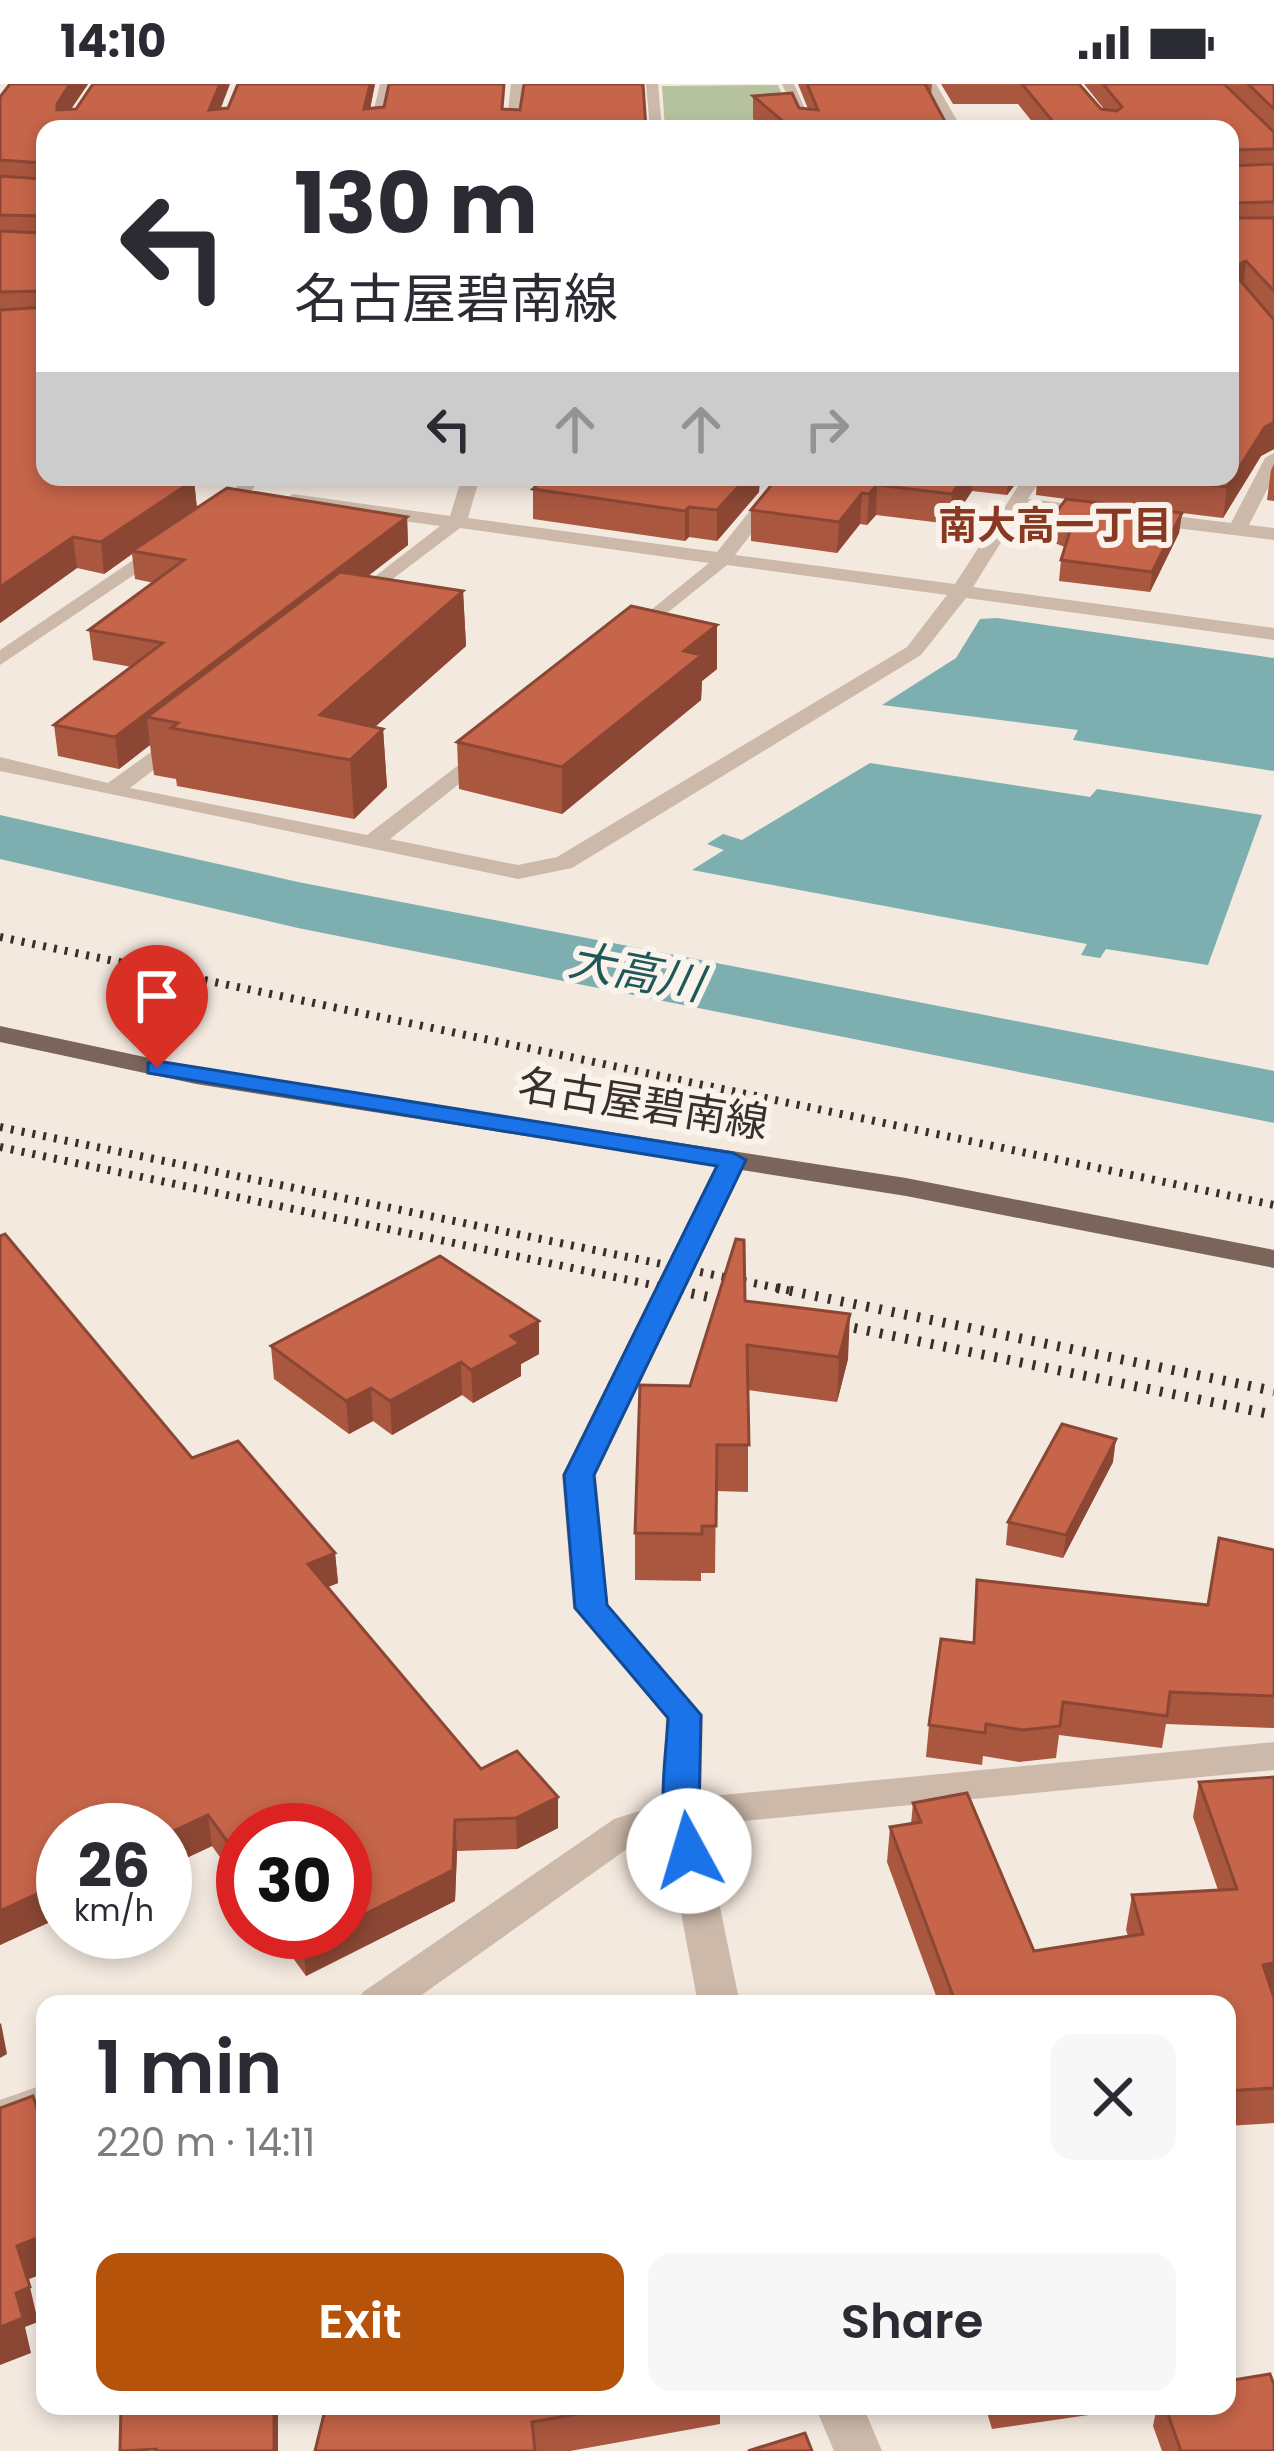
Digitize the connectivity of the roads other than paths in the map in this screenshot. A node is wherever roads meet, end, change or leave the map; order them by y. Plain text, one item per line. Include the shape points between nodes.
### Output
1 (386, 84) edge
2 (517, 84) edge
3 (652, 84) edge
4 (788, 84) edge
5 (930, 84) edge
6 (377, 120) edge
7 (513, 120) edge
8 (655, 120) edge
9 (804, 120) edge
10 (951, 120) edge
11 (1274, 458) edge
12 (246, 486) edge
13 (253, 486) edge
14 (468, 486) edge
15 (772, 486) edge
16 (1027, 486) edge
17 (1016, 503) junction
18 (458, 521) junction
19 (1238, 530) junction
20 (1274, 534) edge
21 (723, 558) junction
22 (960, 592) junction
23 (331, 620) edge
24 (1274, 634) edge
25 (605, 656) edge
26 (0, 659) edge
27 (203, 720) edge
28 (498, 742) edge
29 (0, 764) edge
30 (112, 791) junction
31 (374, 841) junction
32 (0, 1034) edge
33 (733, 1160) junction
34 (1274, 1259) edge
35 (1274, 1756) edge
36 (681, 1813) junction
37 (391, 1995) edge
38 (716, 1995) edge
39 (36, 2105) edge
40 (0, 2117) edge
41 (843, 2415) edge
42 (858, 2451) edge

1 - 6 street
2 - 7 street
3 - 8 street
4 - 9 street
5 - 10 street
11 - 19 street
12 - 26 street
13 - 18 street
14 - 18 street
15 - 21 street
16 - 17 street
17 - 19 street
17 - 22 street
18 - 21 street
18 - 23 street
19 - 20 street
21 - 22 street
21 - 25 street
22 - 24 street
22 - 31 street via 914,651 564,863 518,872
27 - 30 street
28 - 31 street
29 - 30 street
30 - 31 street
32 - 33 main road, 名古屋碧南線 via 196,1076
33 - 34 main road, 名古屋碧南線
33 - 36 street via 579,1475 591,1608 685,1715
35 - 36 street
36 - 37 street via 628,1829
36 - 38 street
39 - 40 street
41 - 42 street

